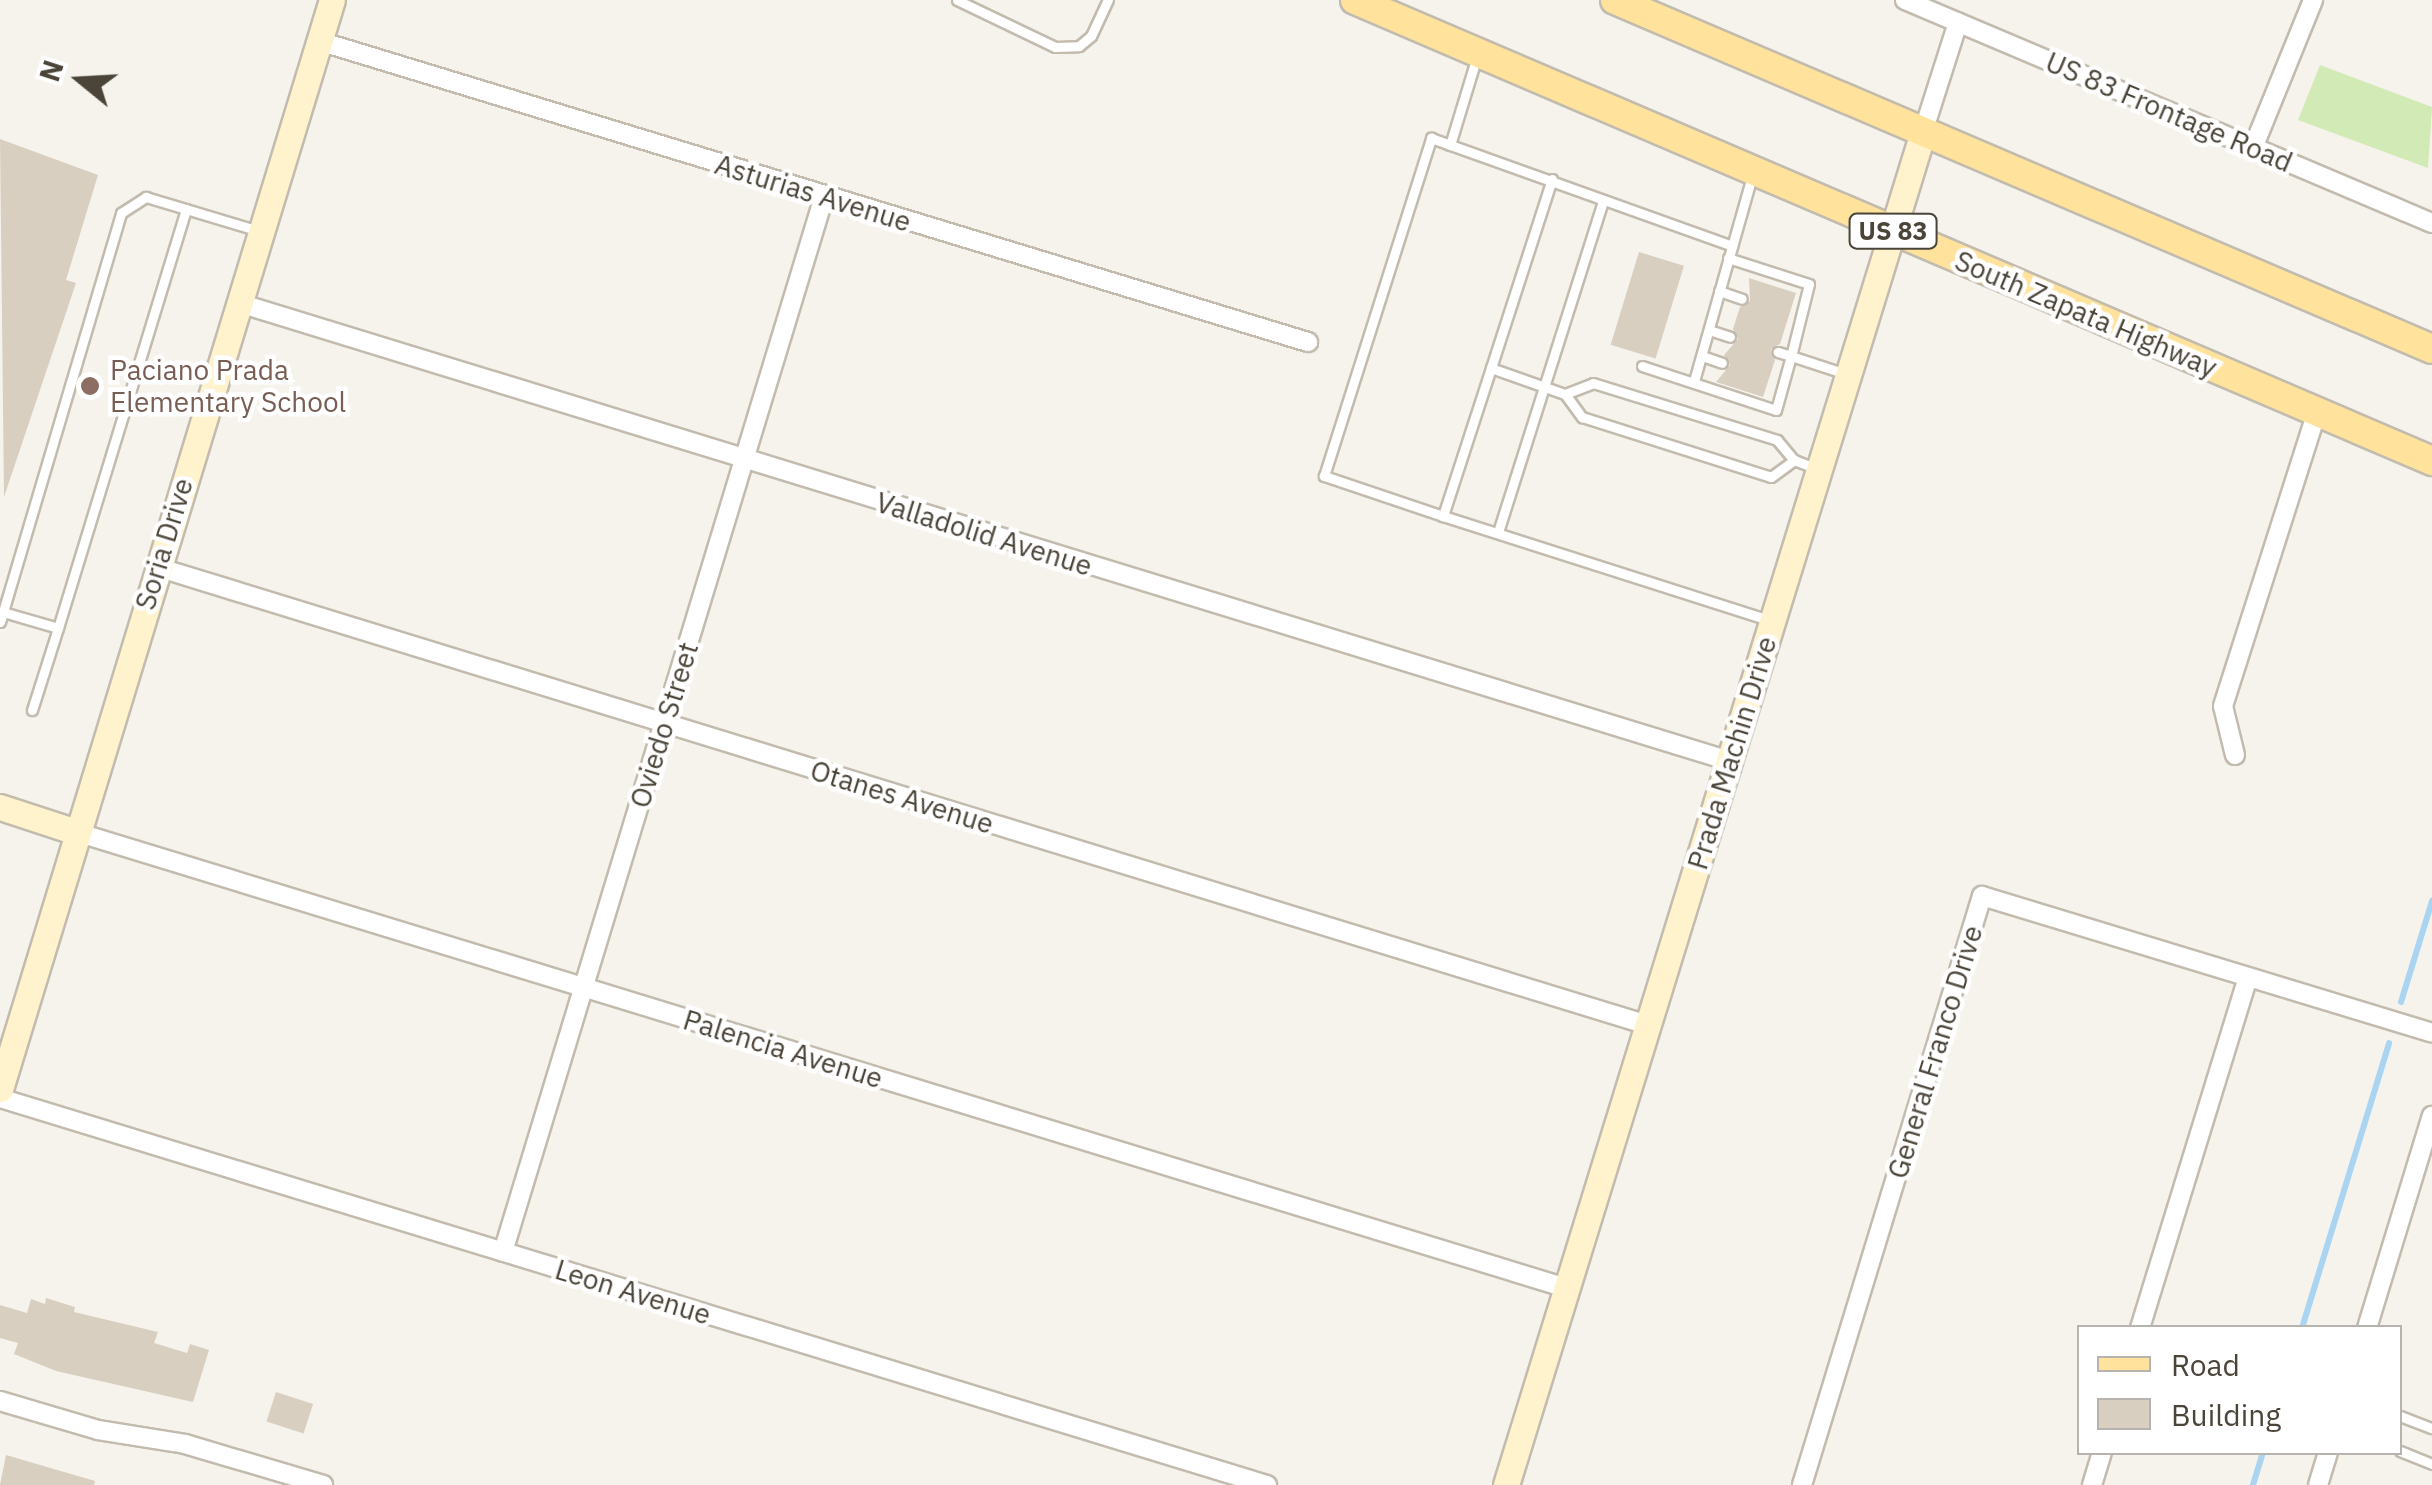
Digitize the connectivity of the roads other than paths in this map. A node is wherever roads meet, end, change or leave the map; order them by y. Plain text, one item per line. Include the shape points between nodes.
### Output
1 (332, 0) edge
2 (957, 0) edge
3 (1108, 0) edge
4 (1355, 0) edge
5 (1615, 0) edge
6 (1905, 0) edge
7 (2313, 0) edge
8 (1958, 22) junction
9 (319, 41) junction
10 (1478, 52) junction
11 (1924, 132) junction
12 (1450, 145) junction
13 (2253, 148) junction
14 (1754, 171) junction
15 (1552, 180) junction
16 (824, 197) junction
17 (1604, 200) junction
18 (186, 210) junction
19 (2432, 223) edge
20 (1893, 231) junction
21 (262, 232) junction
22 (1732, 246) junction
23 (1728, 258) junction
24 (1719, 292) junction
25 (1742, 299) dead end
26 (239, 303) junction
27 (1709, 330) junction
28 (1730, 337) dead end
29 (1308, 342) dead end
30 (2432, 349) edge
31 (1778, 352) dead end
32 (1702, 356) junction
33 (1791, 356) junction
34 (1722, 363) dead end
35 (1642, 366) dead end
36 (1491, 368) junction
37 (1848, 374) junction
38 (1769, 378) dead end
39 (1694, 381) junction
40 (1784, 382) junction
41 (1546, 388) junction
42 (1565, 394) junction
43 (2317, 412) junction
44 (1794, 460) junction
45 (744, 461) junction
46 (2432, 462) edge
47 (1820, 470) junction
48 (1443, 516) junction
49 (1498, 532) junction
50 (156, 567) junction
51 (2, 617) edge
52 (1773, 622) junction
53 (58, 628) junction
54 (32, 710) dead end
55 (664, 724) junction
56 (2235, 755) dead end
57 (1730, 761) junction
58 (0, 807) edge
59 (76, 832) junction
60 (2248, 978) junction
61 (584, 988) junction
62 (1648, 1025) junction
63 (2432, 1033) edge
64 (0, 1089) edge
65 (0, 1098) edge
66 (2432, 1116) edge
67 (504, 1252) junction
68 (1567, 1288) junction
69 (2141, 1325) edge
70 (2367, 1325) edge
71 (0, 1400) edge
72 (2402, 1417) edge
73 (2432, 1428) edge
74 (2402, 1452) edge
75 (2101, 1455) edge
76 (2327, 1455) edge
77 (2432, 1464) edge
78 (323, 1485) edge
79 (1267, 1485) edge
80 (1506, 1485) edge
81 (1802, 1485) edge
82 (2092, 1485) edge
83 (2318, 1485) edge

1 - 9 street, Soria Drive
2 - 3 lane via 1054,46 1079,46
4 - 10 main road, South Zapata Highway / US 83
5 - 11 main road
6 - 8 street, US 83 Frontage Road
7 - 13 street
8 - 11 street, Prada Machin Drive
8 - 13 street, US 83 Frontage Road
9 - 16 street, Asturias Avenue
9 - 21 street, Soria Drive
10 - 12 lane
10 - 14 main road, South Zapata Highway / US 83
11 - 20 street, Prada Machin Drive
11 - 30 main road
12 - 15 lane
12 - 48 lane via 1431,138 1324,476
13 - 19 street, US 83 Frontage Road
14 - 20 main road, South Zapata Highway / US 83
14 - 22 lane
15 - 17 lane
15 - 36 lane
16 - 29 street, Asturias Avenue
16 - 45 street, Oviedo Street
17 - 22 lane
17 - 41 lane
18 - 21 lane
18 - 51 lane via 146,198 122,214
18 - 53 lane
20 - 37 street, Prada Machin Drive
20 - 43 main road, South Zapata Highway / US 83
21 - 26 street, Soria Drive
22 - 23 lane
23 - 24 lane
23 - 33 lane via 1809,284 1795,315
24 - 25 lane
24 - 27 lane
26 - 45 street, Valladolid Avenue
26 - 50 street, Soria Drive
27 - 28 lane
27 - 32 lane
31 - 33 lane
32 - 34 lane
32 - 39 lane
33 - 37 lane
33 - 40 lane
35 - 39 lane
36 - 41 lane
36 - 48 lane
37 - 47 street, Prada Machin Drive
38 - 40 lane
39 - 40 lane via 1776,410
41 - 42 lane
41 - 49 lane
42 - 44 lane via 1592,383 1777,440
42 - 44 lane via 1582,417 1772,477
43 - 46 main road, South Zapata Highway / US 83
43 - 56 street via 2222,706
44 - 47 lane
45 - 55 street, Oviedo Street
45 - 57 street, Valladolid Avenue
47 - 52 street, Prada Machin Drive
48 - 49 lane
49 - 52 lane
50 - 55 street, Otanes Avenue
50 - 59 street, Soria Drive
51 - 53 lane
52 - 57 street, Prada Machin Drive
53 - 54 lane
55 - 61 street, Oviedo Street
55 - 62 street, Otanes Avenue
57 - 62 street, Prada Machin Drive
58 - 59 street, Palencia Avenue
59 - 61 street, Palencia Avenue
59 - 64 street, Soria Drive
60 - 63 street, General Franco Drive
60 - 69 street
60 - 81 street, General Franco Drive via 1982,896
61 - 67 street, Oviedo Street
61 - 68 street, Palencia Avenue
62 - 68 street, Prada Machin Drive
65 - 67 street, Leon Avenue
66 - 70 street
67 - 79 street, Leon Avenue
68 - 80 street, Prada Machin Drive
71 - 78 street
72 - 73 lane
74 - 77 lane
75 - 82 street
76 - 83 street

